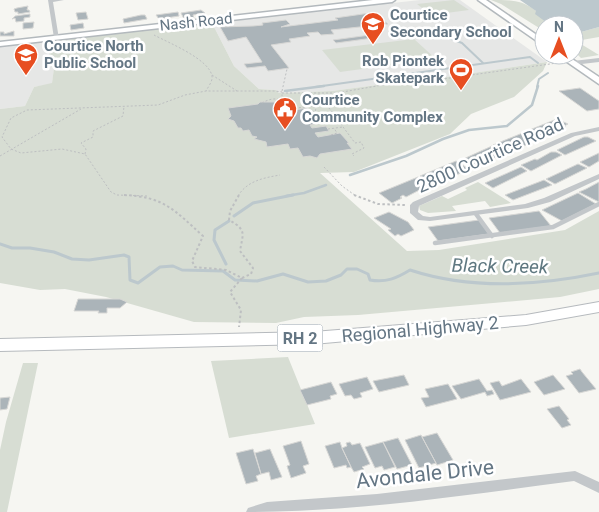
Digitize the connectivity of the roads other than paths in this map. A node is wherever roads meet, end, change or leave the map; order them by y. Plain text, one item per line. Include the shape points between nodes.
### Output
1 (62, 0) edge
2 (392, 0) edge
3 (481, 0) edge
4 (50, 1) edge
5 (534, 37) edge
6 (57, 38) junction
7 (0, 44) edge
8 (599, 60) edge
9 (584, 62) edge
10 (576, 65) edge
11 (599, 81) edge
12 (599, 129) edge
13 (599, 176) edge
14 (599, 204) edge
15 (476, 214) junction
16 (492, 236) junction
17 (435, 243) dead end
18 (599, 307) edge
19 (0, 345) edge
20 (599, 488) edge
21 (252, 512) edge

1 - 4 street
2 - 6 street, Nash Road
3 - 5 street
4 - 6 street
6 - 7 street, Nash Road
8 - 9 street
10 - 11 street
12 - 15 street, 2800 Courtice Road via 573,134 414,205 414,213 421,218
13 - 15 street, 2800 Courtice Road via 540,202
14 - 16 lane via 553,227
15 - 16 lane
16 - 17 lane
18 - 19 main road, Regional Highway 2 / RH 2 via 526,320 313,338
20 - 21 street, Avondale Drive via 574,476

